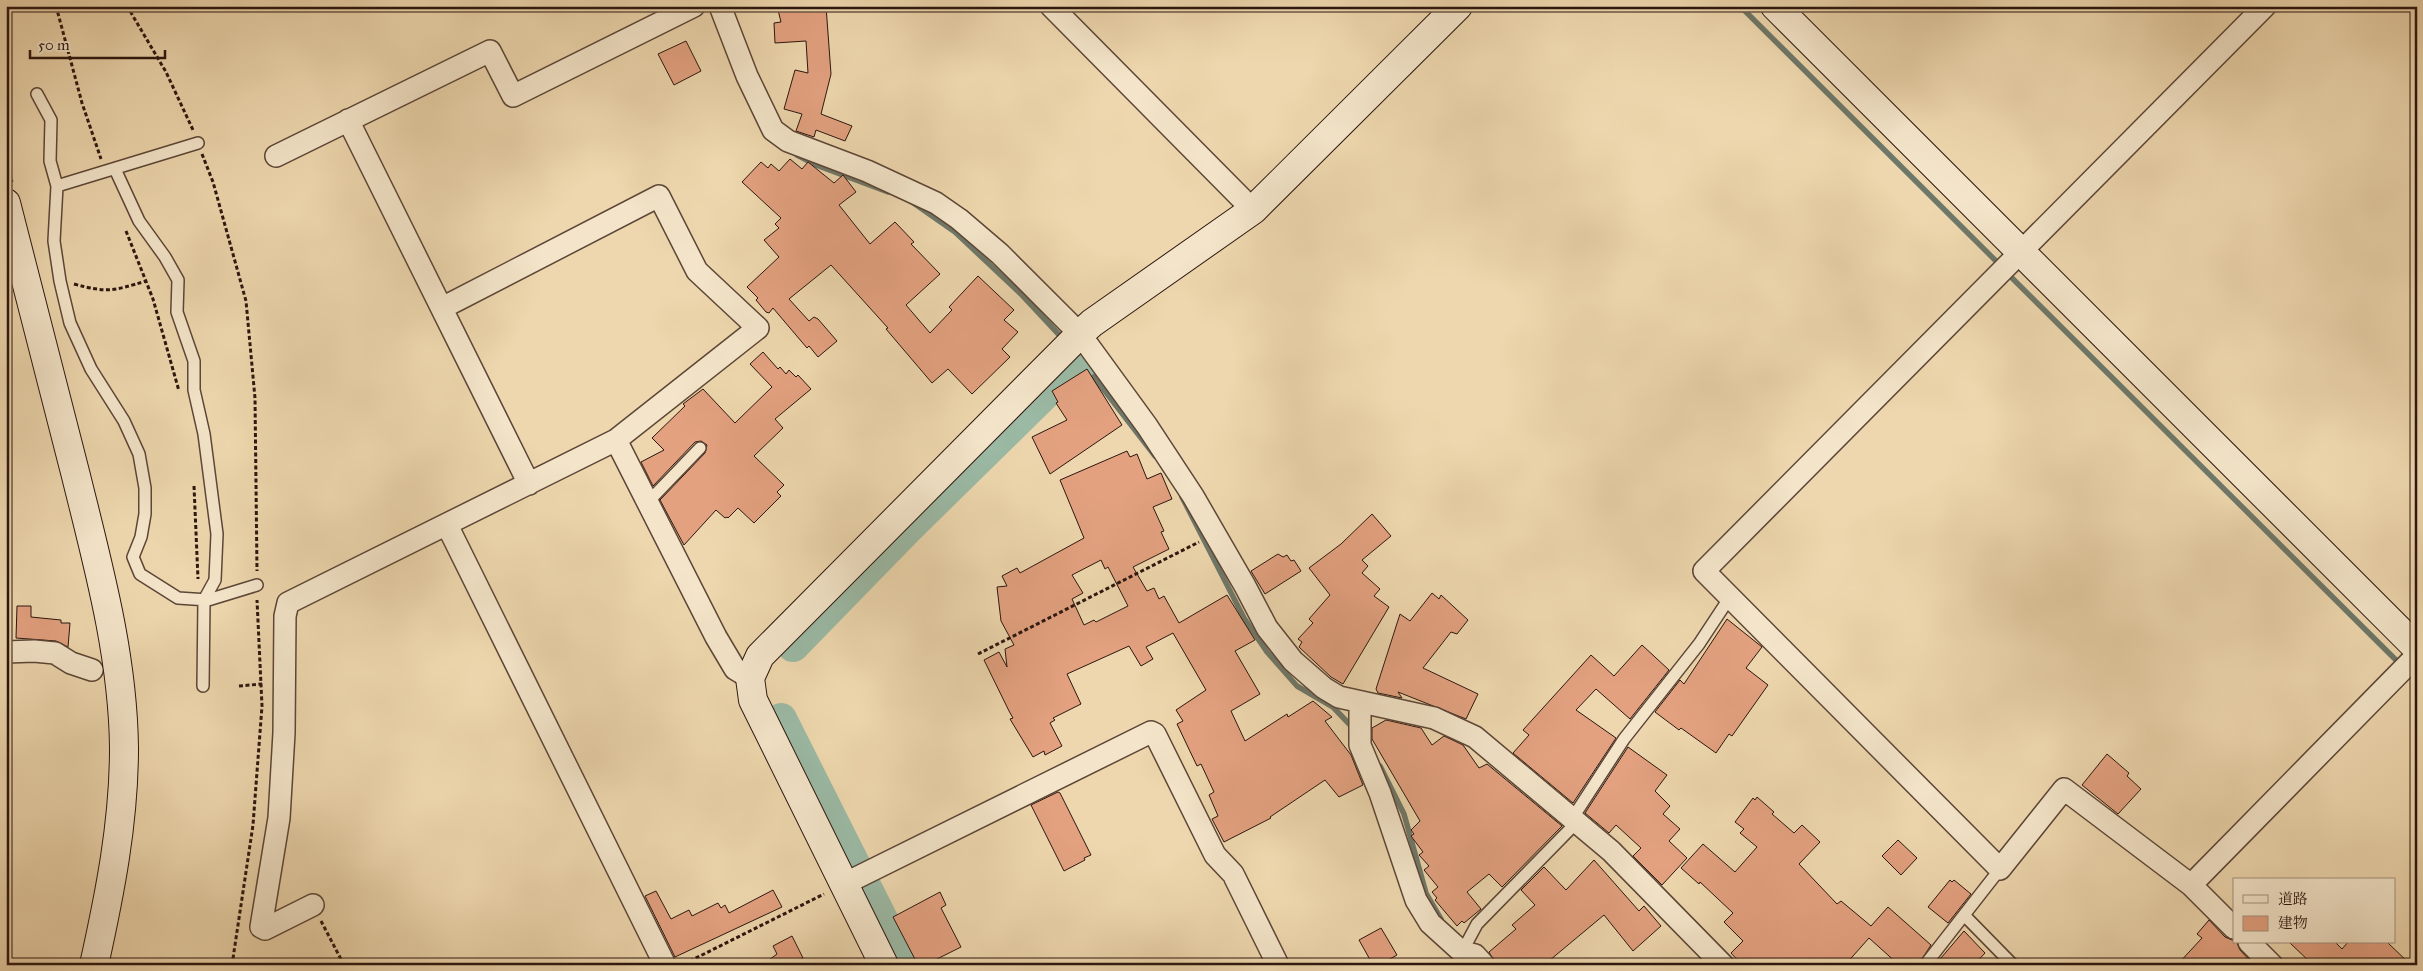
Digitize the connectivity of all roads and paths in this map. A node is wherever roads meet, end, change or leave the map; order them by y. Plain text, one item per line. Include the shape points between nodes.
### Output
1 (56, 6) edge
2 (128, 6) edge
3 (694, 6) edge
4 (720, 6) edge
5 (1051, 6) edge
6 (1458, 6) edge
7 (1775, 6) edge
8 (2265, 6) edge
9 (37, 94) dead end
10 (348, 120) junction
11 (198, 143) junction
12 (276, 156) dead end
13 (110, 170) junction
14 (56, 186) junction
15 (6, 203) edge
16 (1253, 210) junction
17 (125, 226) dead end
18 (2008, 264) junction
19 (60, 281) junction
20 (146, 281) junction
21 (442, 308) junction
22 (1080, 334) junction
23 (181, 401) dead end
24 (616, 440) junction
25 (700, 448) dead end
26 (193, 477) dead end
27 (530, 484) junction
28 (649, 501) junction
29 (447, 525) junction
30 (1215, 535) junction
31 (257, 584) junction
32 (1730, 597) junction
33 (202, 600) junction
34 (6, 652) edge
35 (978, 654) dead end
36 (2410, 660) edge
37 (92, 670) dead end
38 (750, 678) junction
39 (262, 684) junction
40 (203, 686) dead end
41 (239, 686) dead end
42 (1360, 702) junction
43 (1574, 821) junction
44 (2000, 869) junction
45 (844, 884) junction
46 (2191, 885) junction
47 (313, 905) joint
48 (1964, 915) junction
49 (2233, 927) edge
50 (2251, 944) edge
51 (1457, 958) edge
52 (94, 965) edge
53 (232, 965) edge
54 (344, 965) edge
55 (665, 965) edge
56 (684, 965) edge
57 (884, 965) edge
58 (1278, 965) edge
59 (1484, 965) edge
60 (1723, 965) edge
61 (1925, 965) edge
62 (2013, 965) edge
63 (2272, 965) edge

1 - 13 path via 82,104
2 - 11 path via 166,72
3 - 10 street via 513,96 490,51
4 - 22 street via 747,76 773,130 788,141 867,170 936,203 1000,254
5 - 16 street
6 - 16 street
7 - 18 street
8 - 18 street
9 - 14 lane via 51,120 50,162
10 - 12 street
10 - 21 street
11 - 13 lane
11 - 31 path via 213,182 246,301 255,398
13 - 14 lane
13 - 33 lane via 178,280 176,312 194,361 194,390 204,434 217,534 215,580
14 - 19 lane via 54,241
15 - 52 street via 102,582 121,688 124,748 121,818 111,889
16 - 22 street
17 - 20 path
18 - 32 street via 1704,571
18 - 36 street
19 - 20 path via 101,291
19 - 33 lane via 70,323 90,369 124,421 139,454 145,488 145,514 133,557 140,574 178,598
20 - 23 path
21 - 24 street via 659,196 697,271 758,328
21 - 27 street
22 - 30 street via 1147,426
22 - 38 street via 782,632 760,656
24 - 27 street
24 - 28 street
25 - 28 lane
26 - 33 path
27 - 29 street
28 - 38 street via 734,669
29 - 47 street via 288,603 284,616 284,733 279,818 261,927 265,929
29 - 55 street
30 - 35 path via 1155,562
30 - 42 street via 1267,628 1293,661 1339,697
31 - 33 lane
31 - 39 path
32 - 43 lane via 1699,644 1624,739
32 - 44 street
33 - 40 lane
34 - 37 street via 55,653
36 - 46 street
38 - 45 street via 754,700
39 - 41 path
39 - 53 path via 253,824
42 - 43 street via 1434,718 1475,737
42 - 51 street via 1360,745 1416,900
43 - 51 lane via 1477,924
43 - 60 street via 1611,851
44 - 46 street via 2064,789
44 - 48 lane
45 - 56 path
45 - 57 street
45 - 58 street via 1151,732 1155,734 1215,855 1233,874
46 - 49 street
47 - 54 path
48 - 61 lane
48 - 62 lane
50 - 63 street
51 - 59 street via 1475,955

